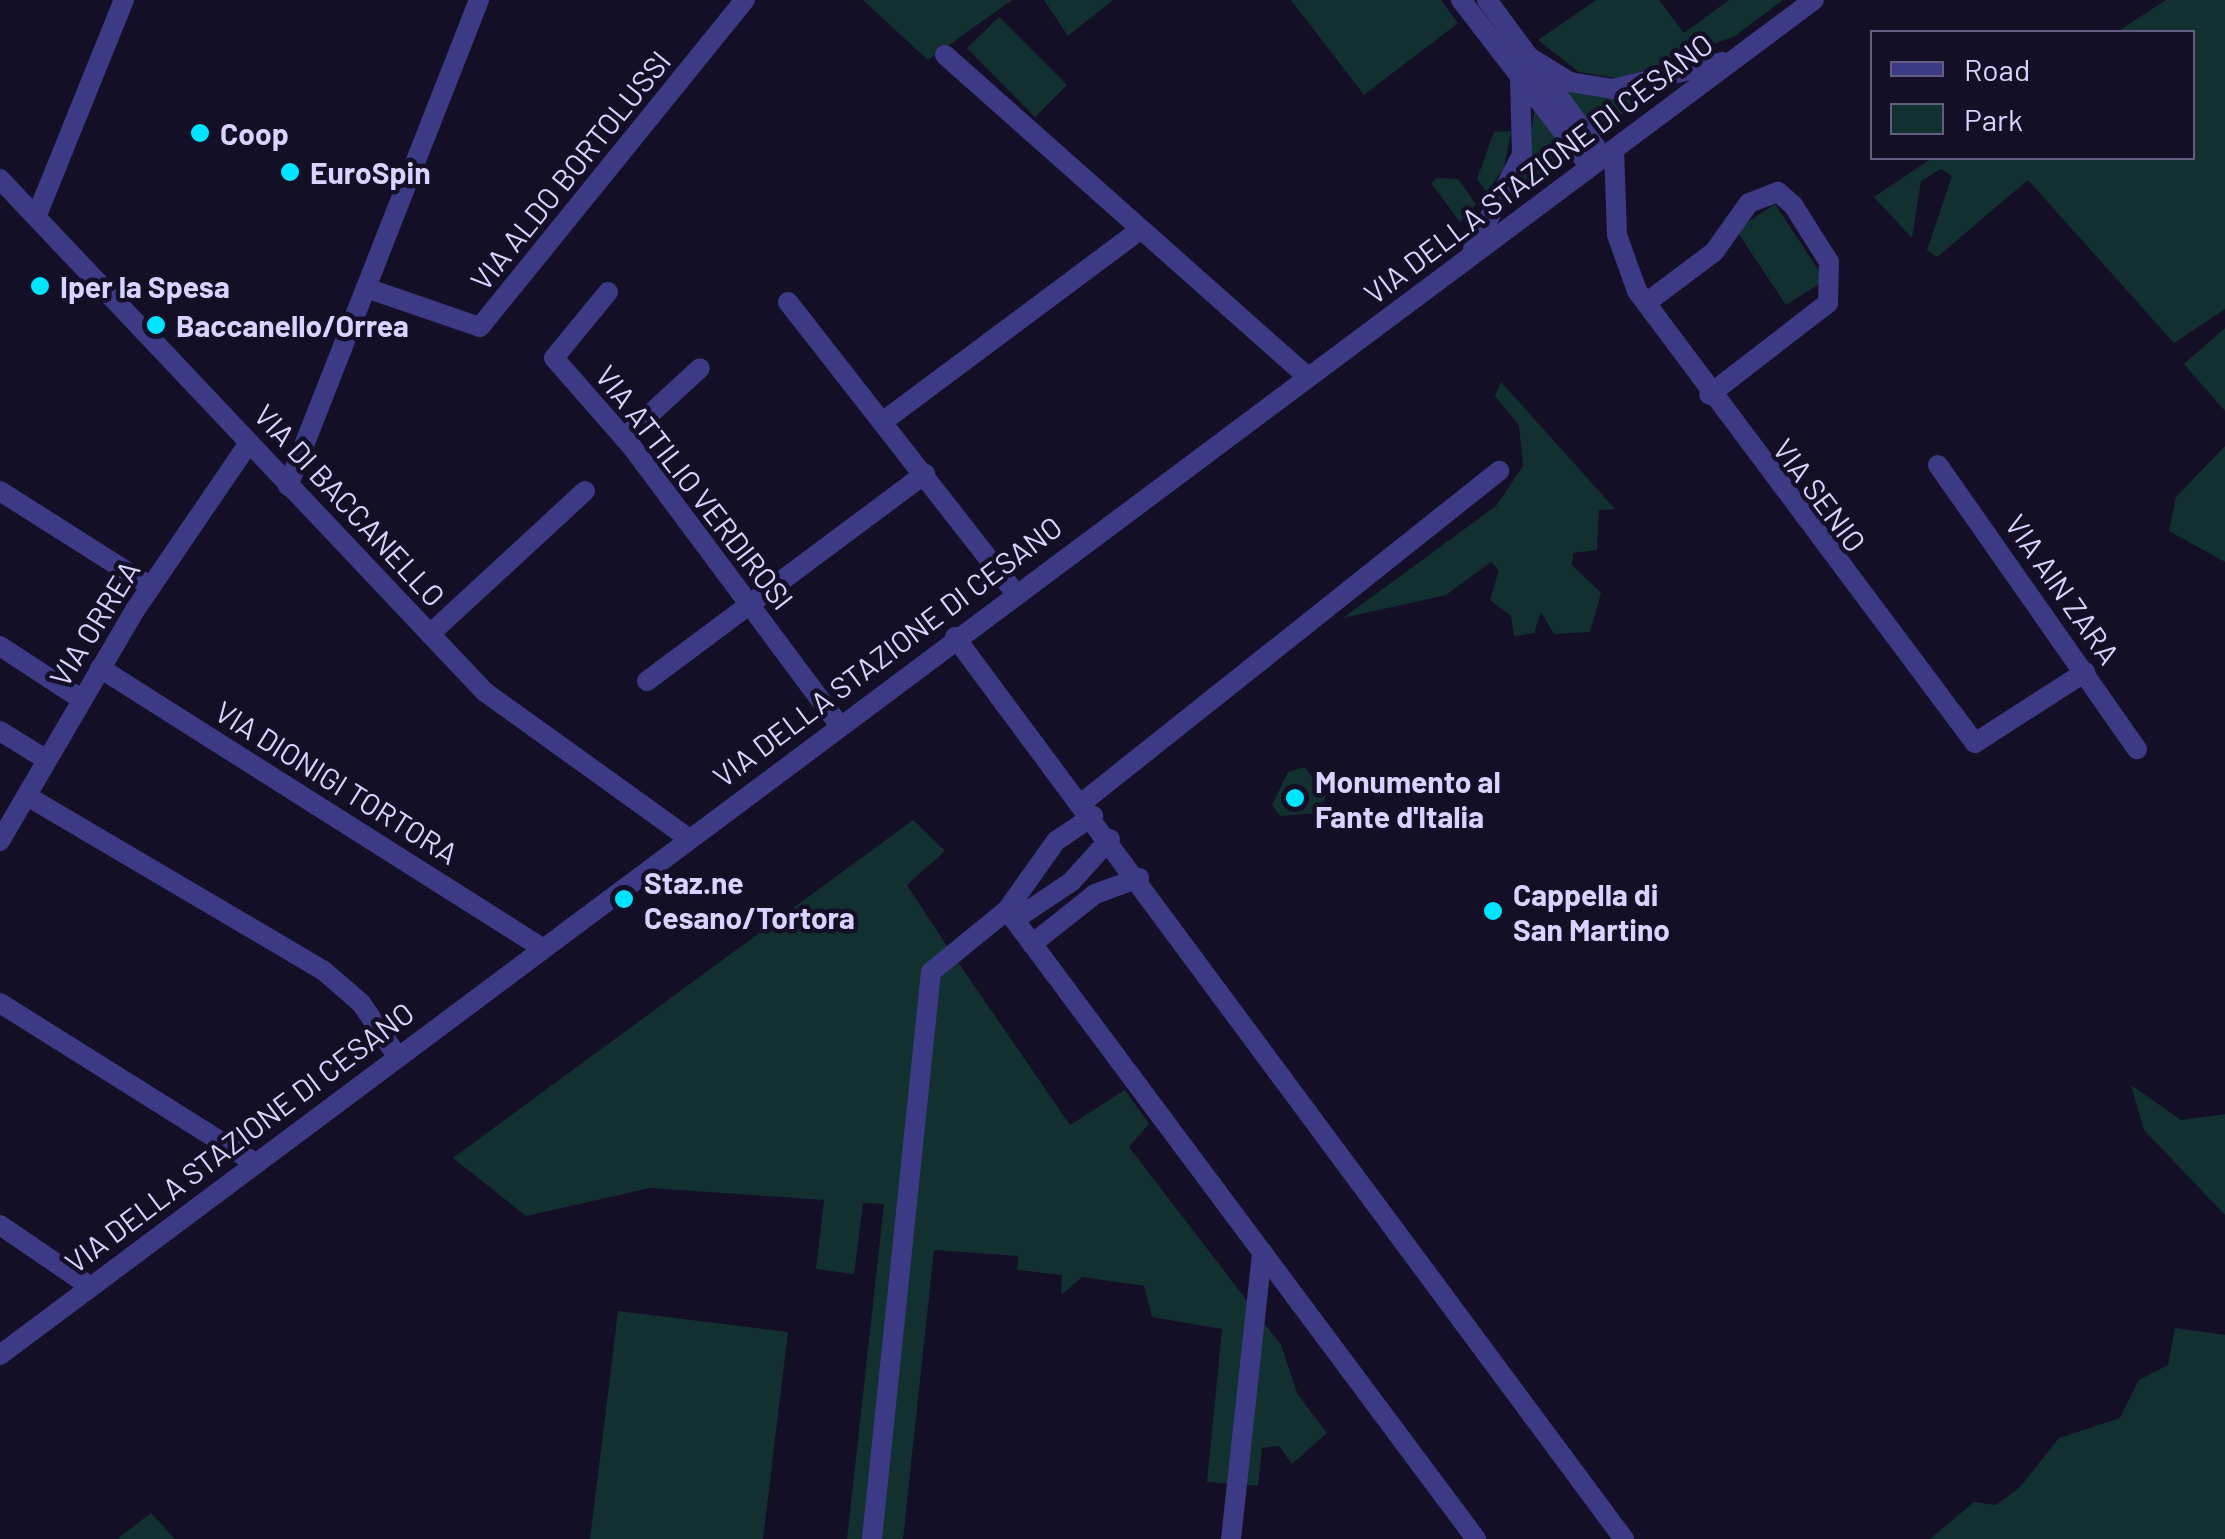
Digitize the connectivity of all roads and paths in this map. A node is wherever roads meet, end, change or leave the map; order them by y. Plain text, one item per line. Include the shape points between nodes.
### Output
1 (124, 0) edge
2 (479, 0) edge
3 (745, 0) edge
4 (1460, 0) edge
5 (1486, 0) edge
6 (1814, 0) edge
7 (945, 55) dead end
8 (1738, 57) junction
9 (1522, 65) junction
10 (1602, 157) junction
11 (0, 179) edge
12 (38, 215) junction
13 (1137, 232) junction
14 (1468, 258) junction
15 (366, 288) junction
16 (608, 292) dead end
17 (788, 302) dead end
18 (1646, 303) junction
19 (700, 368) dead end
20 (1307, 376) junction
21 (1710, 395) junction
22 (885, 420) junction
23 (624, 438) junction
24 (248, 443) junction
25 (1938, 465) dead end
26 (1499, 471) dead end
27 (925, 474) junction
28 (288, 486) junction
29 (0, 491) edge
30 (585, 491) dead end
31 (151, 587) junction
32 (1015, 593) junction
33 (751, 604) junction
34 (430, 634) junction
35 (955, 637) junction
36 (0, 646) edge
37 (100, 668) junction
38 (2085, 672) junction
39 (647, 682) dead end
40 (81, 698) junction
41 (839, 724) junction
42 (0, 731) edge
43 (2137, 749) dead end
44 (47, 760) junction
45 (27, 796) junction
46 (1088, 809) junction
47 (687, 837) junction
48 (1110, 839) junction
49 (0, 841) edge
50 (1139, 878) junction
51 (1010, 915) junction
52 (1032, 944) junction
53 (542, 948) junction
54 (0, 1003) edge
55 (397, 1056) junction
56 (255, 1164) junction
57 (0, 1225) edge
58 (1262, 1252) junction
59 (91, 1287) junction
60 (0, 1355) edge
61 (872, 1539) edge
62 (1231, 1539) edge
63 (1476, 1539) edge
64 (1624, 1539) edge

1 - 12 street
2 - 15 street
3 - 15 street, VIA ALDO BORTOLUSSI via 480,328
4 - 9 street
5 - 9 street
6 - 8 street, VIA DELLA STAZIONE DI CESANO
7 - 13 street
8 - 9 street via 1614,88
8 - 10 street, VIA DELLA STAZIONE DI CESANO
9 - 10 street
9 - 14 street via 1522,154
10 - 14 street, VIA DELLA STAZIONE DI CESANO
10 - 18 street, VIA SENIO via 1621,256
11 - 12 street, VIA DI BACCANELLO
12 - 24 street, VIA DI BACCANELLO
13 - 20 street
13 - 22 street
14 - 20 street, VIA DELLA STAZIONE DI CESANO
15 - 28 street
16 - 23 street, VIA ATTILIO VERDIROSI via 553,355
17 - 22 street
18 - 21 street, VIA SENIO
18 - 21 street via 1714,252 1749,202 1778,192 1792,205 1830,262 1828,303
19 - 23 street
20 - 32 street, VIA DELLA STAZIONE DI CESANO
21 - 38 street, VIA SENIO via 1975,742
22 - 27 street
23 - 33 street, VIA ATTILIO VERDIROSI
24 - 28 street, VIA DI BACCANELLO
24 - 31 street, VIA ORREA
25 - 38 street, VIA AIN ZARA
26 - 46 street
27 - 32 street
27 - 33 street
28 - 34 street, VIA DI BACCANELLO
29 - 31 street
30 - 34 street
31 - 37 street, VIA ORREA
32 - 35 street, VIA DELLA STAZIONE DI CESANO
33 - 39 street
33 - 41 street, VIA ATTILIO VERDIROSI
34 - 47 street, VIA DI BACCANELLO via 513,718
35 - 41 street, VIA DELLA STAZIONE DI CESANO
35 - 46 street
36 - 40 street
37 - 40 street, VIA ORREA
37 - 53 street, VIA DIONIGI TORTORA
38 - 43 street, VIA AIN ZARA
40 - 44 street, VIA ORREA
41 - 47 street, VIA DELLA STAZIONE DI CESANO
42 - 44 street
44 - 45 street, VIA ORREA
45 - 49 street, VIA ORREA
45 - 55 street via 324,970 361,1002
46 - 48 street
46 - 51 street via 1056,841
47 - 53 street, VIA DELLA STAZIONE DI CESANO
48 - 50 street
48 - 51 street via 1071,882
50 - 52 street via 1095,894
50 - 64 street
51 - 52 street
51 - 61 street via 931,972
52 - 58 street
53 - 55 street, VIA DELLA STAZIONE DI CESANO
54 - 56 street
55 - 56 street, VIA DELLA STAZIONE DI CESANO
56 - 59 street, VIA DELLA STAZIONE DI CESANO
57 - 59 street
58 - 62 street
58 - 63 street
59 - 60 street, VIA DELLA STAZIONE DI CESANO

